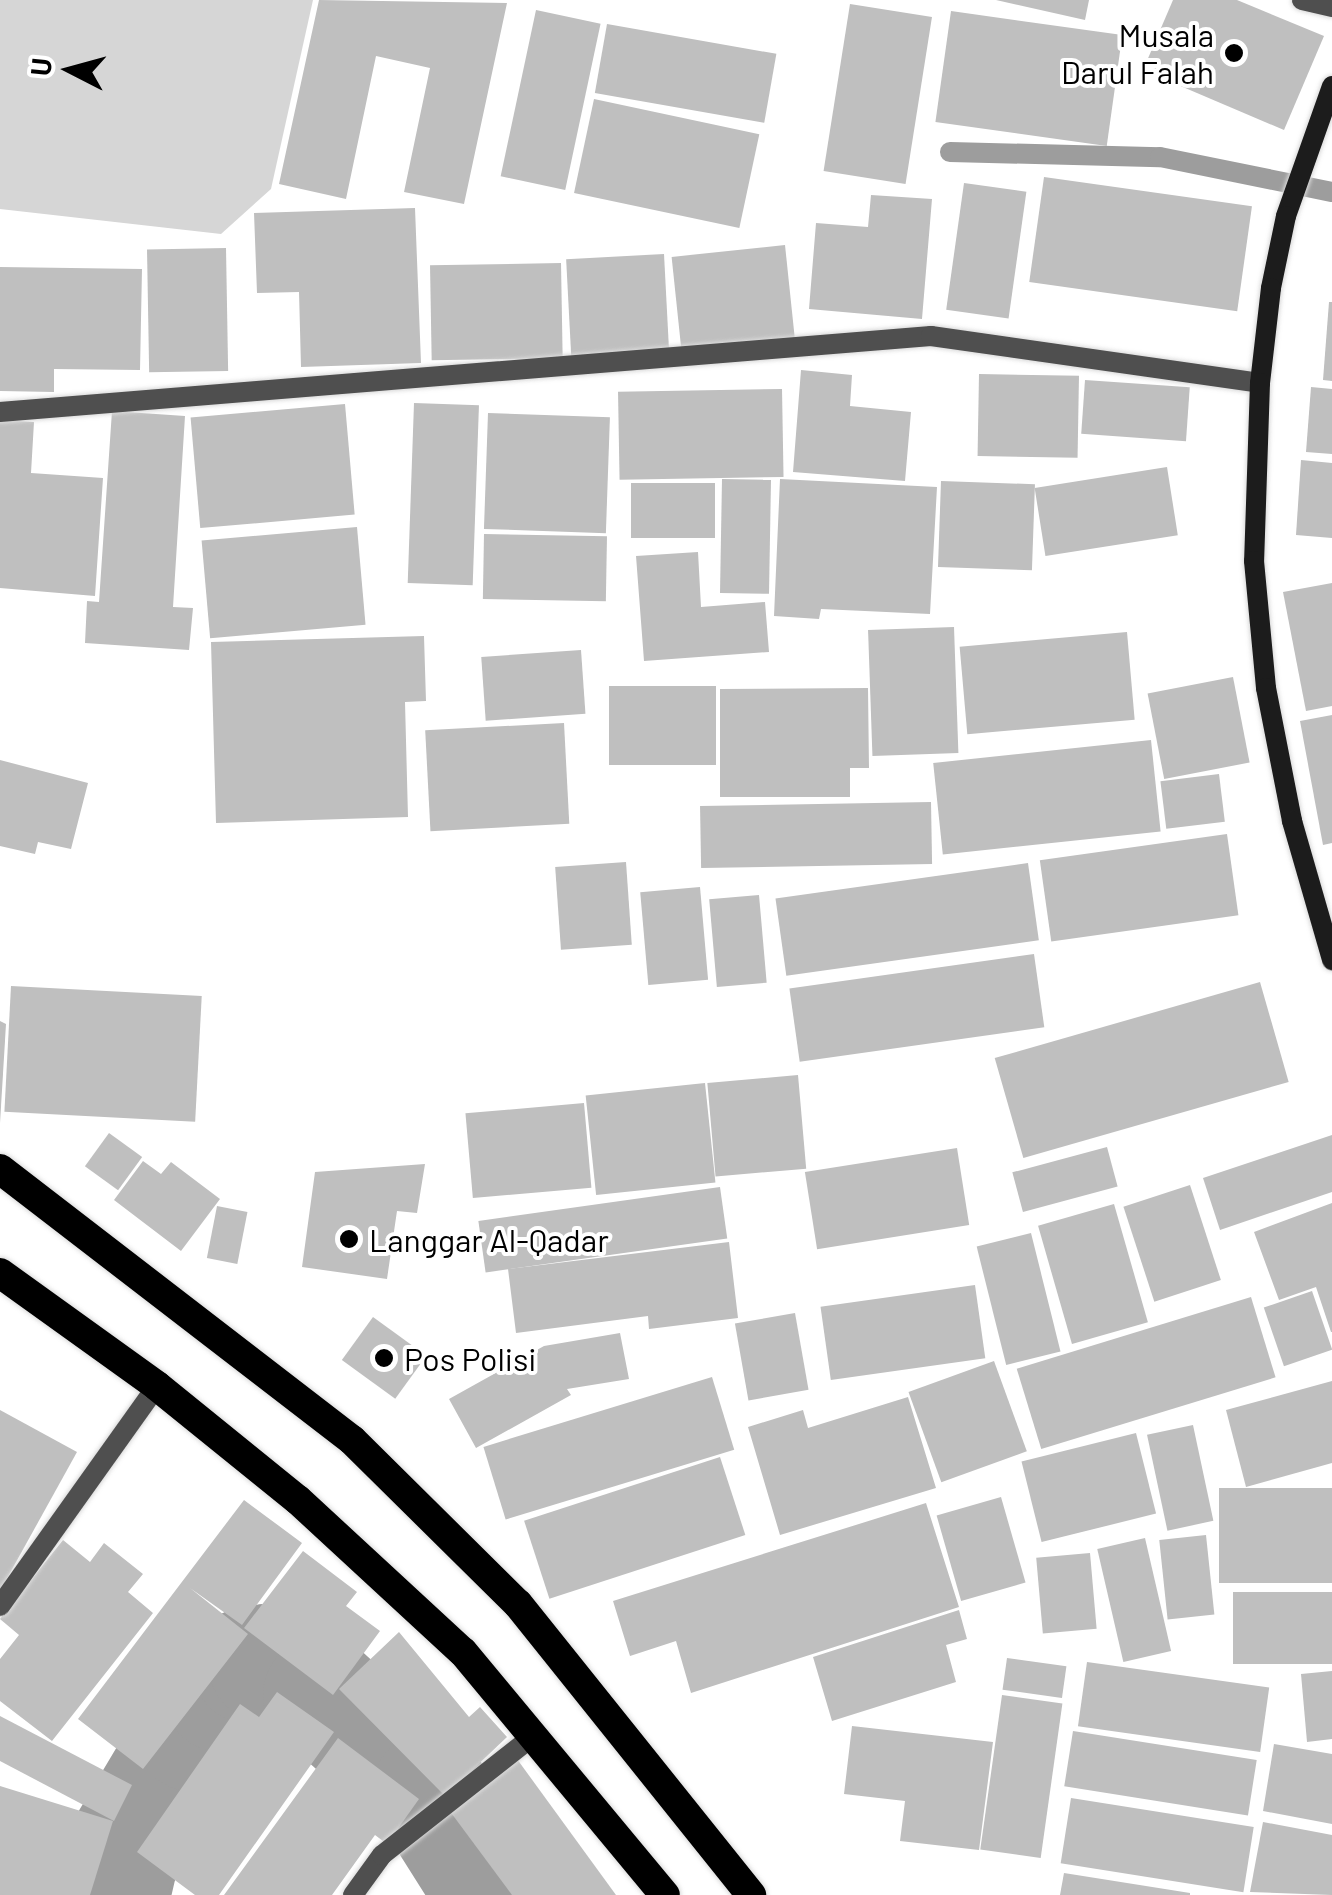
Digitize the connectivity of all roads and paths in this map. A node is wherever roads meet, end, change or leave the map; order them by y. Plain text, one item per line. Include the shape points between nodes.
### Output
1 (1302, 0) edge
2 (1332, 7) edge
3 (1332, 86) edge
4 (1260, 383) junction
5 (0, 412) edge
6 (1332, 960) edge
7 (0, 1170) edge
8 (0, 1274) edge
9 (157, 1386) junction
10 (0, 1606) edge
11 (532, 1736) junction
12 (353, 1895) edge
13 (665, 1895) edge
14 (751, 1895) edge

1 - 2 street
3 - 4 street via 1286,216
4 - 5 street via 930,336
4 - 6 street via 1254,560 1266,688 1292,821
7 - 14 highway via 352,1440 518,1604
8 - 9 highway
9 - 10 street
9 - 11 highway via 298,1500 464,1652
11 - 12 street via 382,1854
11 - 13 highway

